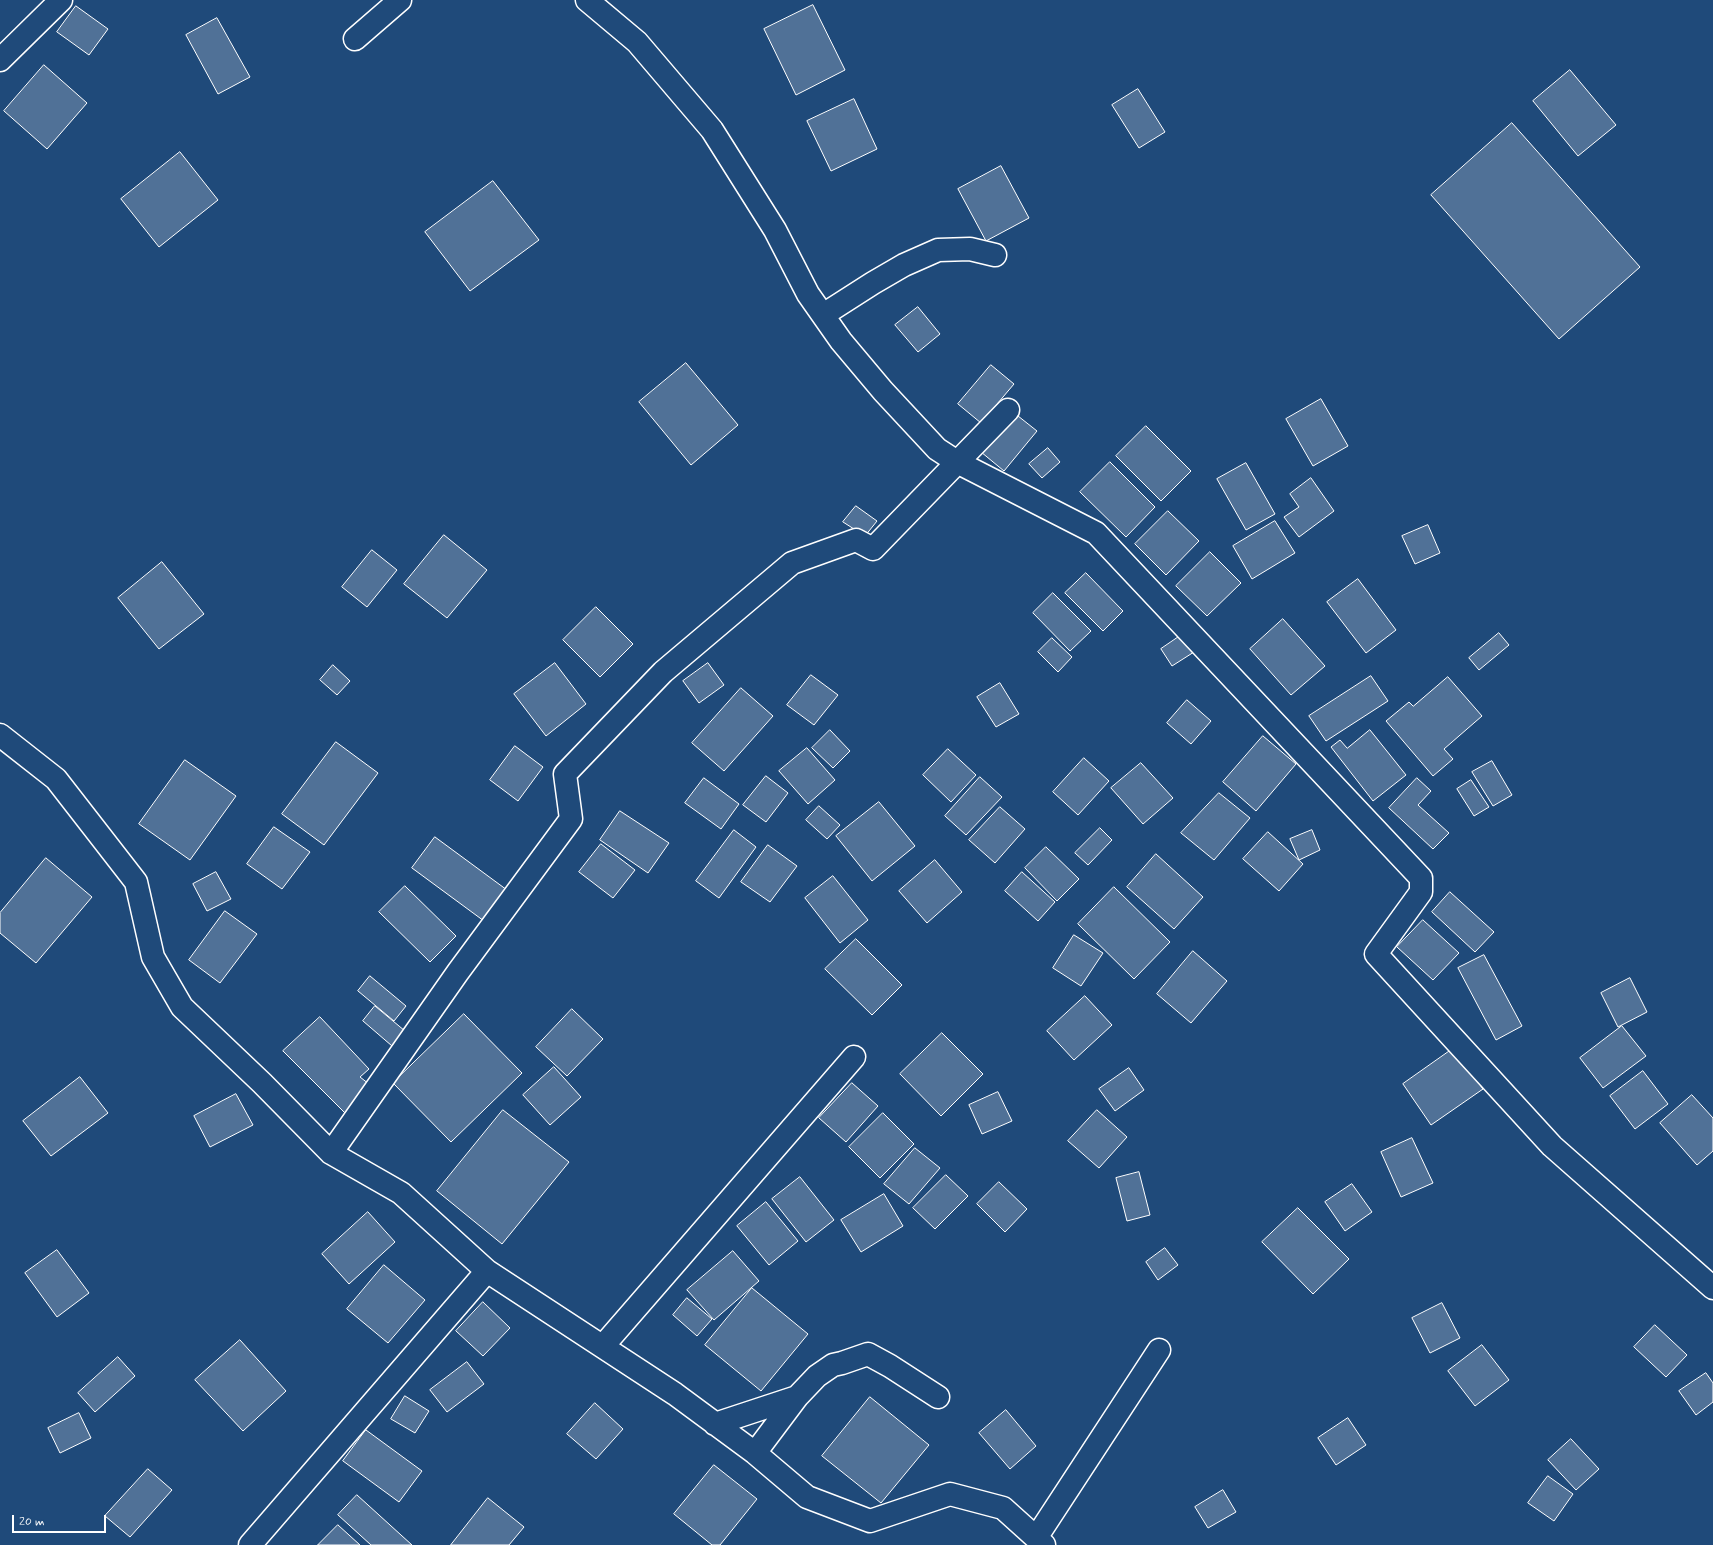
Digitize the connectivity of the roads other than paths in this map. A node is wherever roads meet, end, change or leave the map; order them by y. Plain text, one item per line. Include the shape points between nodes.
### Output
1 (61, 0) edge
2 (400, 0) edge
3 (587, 0) edge
4 (355, 39) dead end
5 (0, 60) edge
6 (995, 255) dead end
7 (823, 315) junction
8 (1008, 410) dead end
9 (958, 462) junction
10 (0, 735) edge
11 (854, 1057) dead end
12 (331, 1153) junction
13 (487, 1271) junction
14 (1713, 1288) edge
15 (603, 1346) junction
16 (1159, 1350) dead end
17 (797, 1397) junction
18 (938, 1397) dead end
19 (715, 1424) junction
20 (755, 1453) junction
21 (1040, 1541) edge
22 (250, 1545) edge

1 - 5 street
2 - 4 street
3 - 7 street via 637,42 712,130 775,230 808,294
6 - 7 street via 970,249 938,250 891,272
7 - 9 street via 883,391 937,449
8 - 9 street
9 - 12 street via 873,549 856,540 792,563 663,672 565,774 571,819 458,972
9 - 14 street via 1096,533 1421,878 1421,892 1376,954 1552,1146
10 - 12 street via 56,779 136,882 153,957 182,1007
11 - 15 street
12 - 13 street via 401,1193
13 - 15 street
13 - 22 street
15 - 19 street
16 - 21 street
17 - 18 street via 817,1376 833,1365 868,1354
17 - 19 street
17 - 20 street
19 - 20 street
20 - 21 street via 807,1497 870,1521 950,1494 1003,1508

